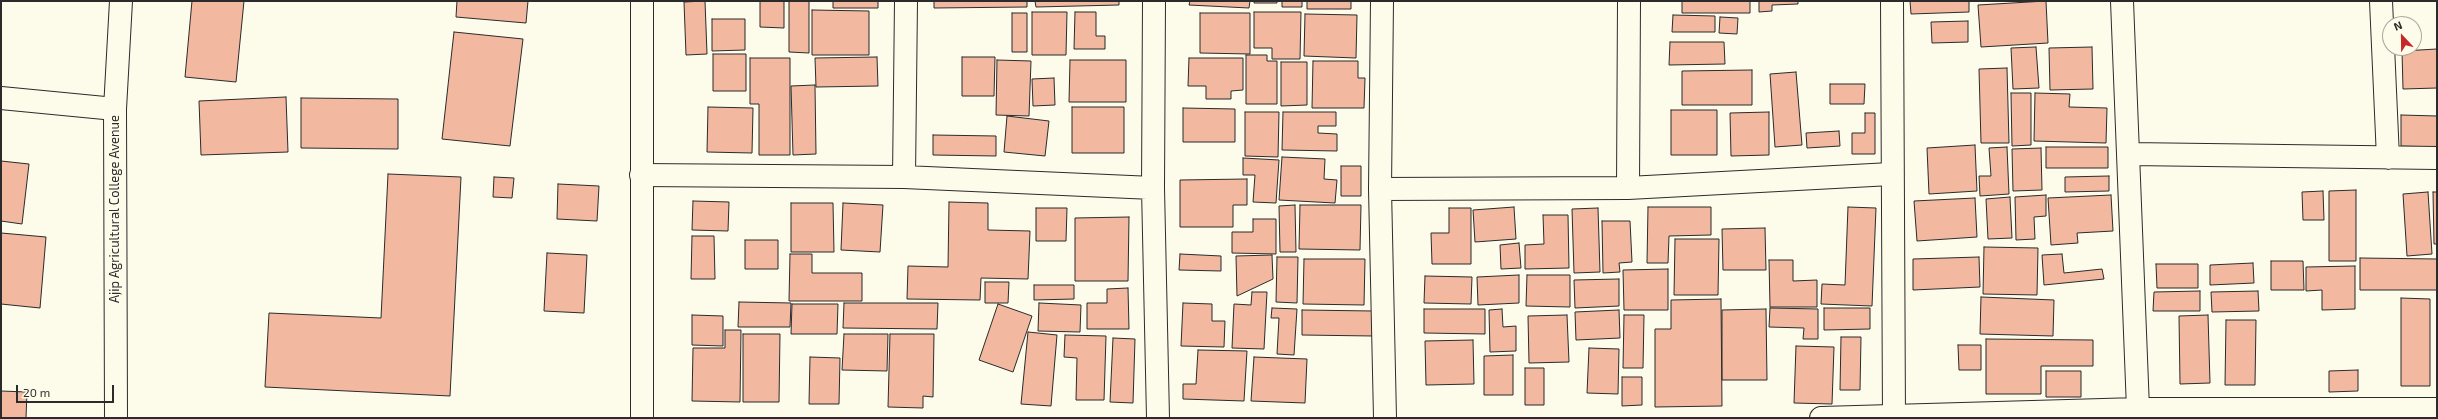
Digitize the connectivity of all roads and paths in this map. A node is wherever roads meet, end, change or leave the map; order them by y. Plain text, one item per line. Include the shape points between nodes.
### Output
1 (121, 1) edge
2 (642, 1) edge
3 (906, 1) edge
4 (1154, 1) edge
5 (1382, 1) edge
6 (1629, 1) edge
7 (1892, 1) edge
8 (2122, 1) edge
9 (2381, 1) edge
10 (1, 98) edge
11 (115, 109) junction
12 (2130, 154) junction
13 (2388, 158) junction
14 (2437, 158) edge
15 (640, 174) junction
16 (1891, 174) junction
17 (904, 177) junction
18 (1153, 188) junction
19 (1628, 188) junction
20 (1380, 189) junction
21 (2138, 409) junction
22 (2437, 409) edge
23 (116, 418) edge
24 (642, 418) edge
25 (1158, 418) edge
26 (1385, 418) edge
27 (1821, 418) edge
28 (1894, 418) edge

1 - 11 street, Ajip Agricultural College Avenue
2 - 15 street
3 - 17 street
4 - 18 street
5 - 20 street
6 - 19 street
7 - 16 street
8 - 12 street
9 - 13 street
10 - 11 street
11 - 23 street, Ajip Agricultural College Avenue
12 - 13 street
12 - 21 street
13 - 14 street
15 - 17 street
15 - 24 street
16 - 19 street
16 - 28 street
17 - 18 street
18 - 25 street
19 - 20 street
20 - 26 street
21 - 22 street
21 - 28 street
27 - 28 street

